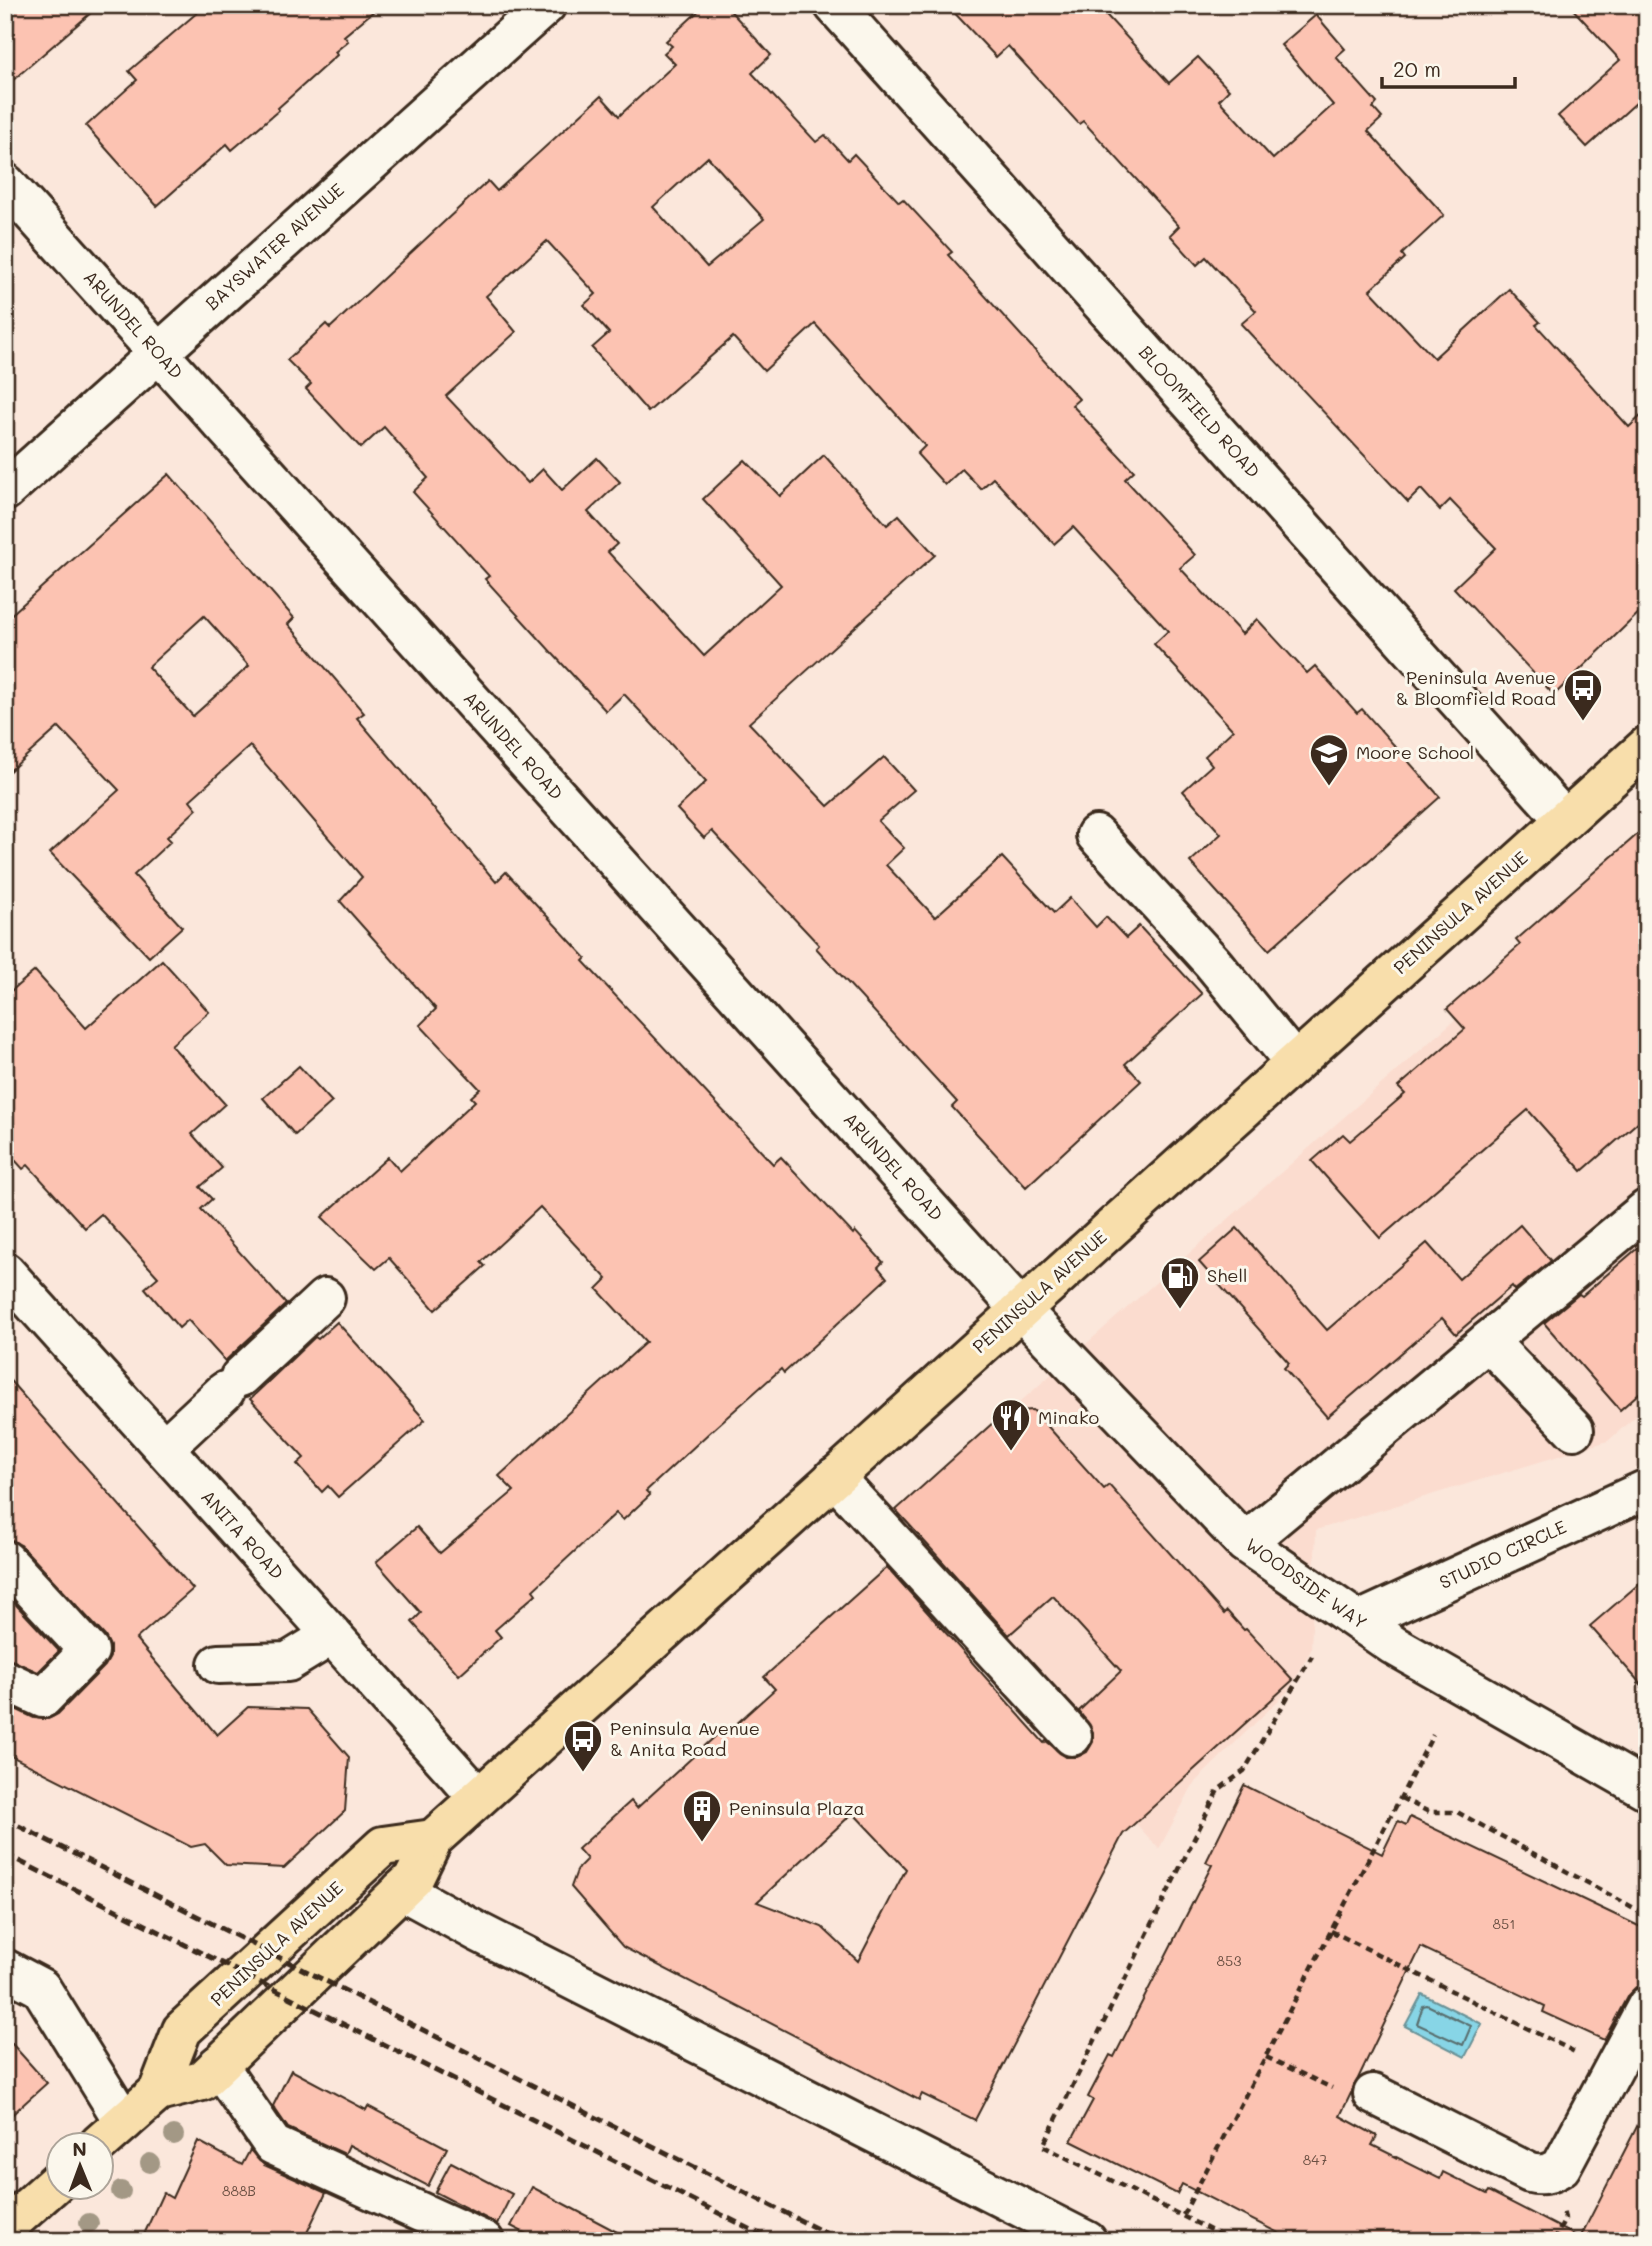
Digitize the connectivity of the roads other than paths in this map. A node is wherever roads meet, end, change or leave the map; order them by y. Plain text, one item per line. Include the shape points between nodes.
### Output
1 (546, 5) edge
2 (834, 5) edge
3 (5, 183) edge
4 (158, 352) junction
5 (5, 491) edge
6 (1647, 746) edge
7 (1565, 820) junction
8 (1096, 835) dead end
9 (1295, 1063) junction
10 (1647, 1209) edge
11 (9, 1285) edge
12 (326, 1298) dead end
13 (1020, 1309) junction
14 (1488, 1341) junction
15 (1574, 1430) dead end
16 (164, 1448) junction
17 (834, 1478) junction
18 (1647, 1489) edge
19 (1245, 1543) junction
20 (5, 1560) edge
21 (1359, 1621) junction
22 (332, 1635) junction
23 (218, 1664) dead end
24 (5, 1680) edge
25 (1072, 1736) dead end
26 (1647, 1790) edge
27 (478, 1797) junction
28 (433, 1839) junction
29 (401, 1890) junction
30 (5, 1969) edge
31 (1647, 2006) edge
32 (218, 2065) junction
33 (158, 2092) junction
34 (1373, 2094) road end
35 (110, 2130) edge
36 (114, 2130) edge
37 (46, 2191) edge
38 (5, 2228) edge
39 (484, 2241) edge
40 (1087, 2241) edge

1 - 4 street, BAYSWATER AVENUE
2 - 7 street, BLOOMFIELD ROAD
3 - 4 street, ARUNDEL ROAD
4 - 5 street, BAYSWATER AVENUE
4 - 13 street, ARUNDEL ROAD
6 - 7 main road, PENINSULA AVENUE
7 - 9 main road, PENINSULA AVENUE
8 - 9 street via 1212,962
9 - 13 main road, PENINSULA AVENUE
10 - 14 street
11 - 16 street, ANITA ROAD
12 - 16 street
13 - 17 main road, PENINSULA AVENUE
13 - 19 street, WOODSIDE WAY
14 - 15 street
14 - 19 street
16 - 22 street, ANITA ROAD
17 - 25 street
17 - 27 main road, PENINSULA AVENUE
18 - 21 street, STUDIO CIRCLE
19 - 21 street, WOODSIDE WAY
20 - 24 street via 89,1651 43,1698
21 - 26 street, WOODSIDE WAY
22 - 23 street via 288,1662
22 - 27 street, ANITA ROAD
27 - 28 main road, PENINSULA AVENUE
28 - 29 main road, PENINSULA AVENUE via 414,1878
28 - 33 main road, PENINSULA AVENUE via 383,1846 182,2030
29 - 32 main road, PENINSULA AVENUE
29 - 40 street
30 - 35 street via 41,1988
31 - 34 street via 1561,2167 1540,2175
32 - 33 main road, PENINSULA AVENUE via 202,2081
32 - 39 street via 273,2145
33 - 36 main road, PENINSULA AVENUE
37 - 38 main road

